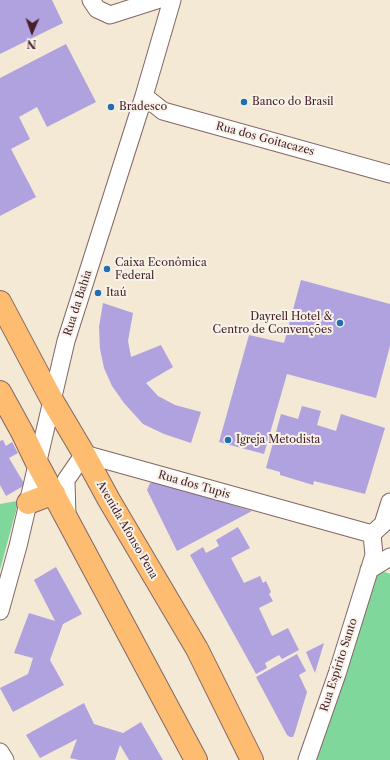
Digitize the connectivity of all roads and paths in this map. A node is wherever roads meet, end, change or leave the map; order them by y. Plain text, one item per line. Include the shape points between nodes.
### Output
1 (92, 0) edge
2 (157, 0) edge
3 (172, 0) edge
4 (144, 96) junction
5 (390, 174) edge
6 (0, 302) edge
7 (0, 392) edge
8 (52, 400) junction
9 (84, 454) junction
10 (37, 463) junction
11 (54, 493) junction
12 (390, 502) edge
13 (28, 503) junction
14 (67, 519) junction
15 (382, 529) edge
16 (390, 557) edge
17 (369, 570) junction
18 (0, 611) edge
19 (0, 752) edge
20 (5, 760) edge
21 (196, 760) edge
22 (252, 760) edge
23 (307, 760) edge

1 - 2 street via 97,9 110,14
3 - 4 street, Rua da Bahia
4 - 5 street, Rua dos Goitacazes via 163,112
4 - 8 street, Rua da Bahia via 66,341
6 - 8 main road, Avenida Afonso Pena
7 - 10 main road
8 - 9 main road, Avenida Afonso Pena
8 - 10 street, Rua da Bahia
9 - 14 street via 66,480
9 - 15 street, Rua dos Tupis
9 - 22 main road, Avenida Afonso Pena via 197,649
10 - 11 main road
10 - 13 street, Rua da Bahia
11 - 13 main road
11 - 14 main road
12 - 15 street, Rua Espírito Santo
13 - 18 street, Rua da Bahia
14 - 21 main road
15 - 17 street, Rua Espírito Santo
16 - 17 street
17 - 23 street, Rua Espírito Santo
19 - 20 street

